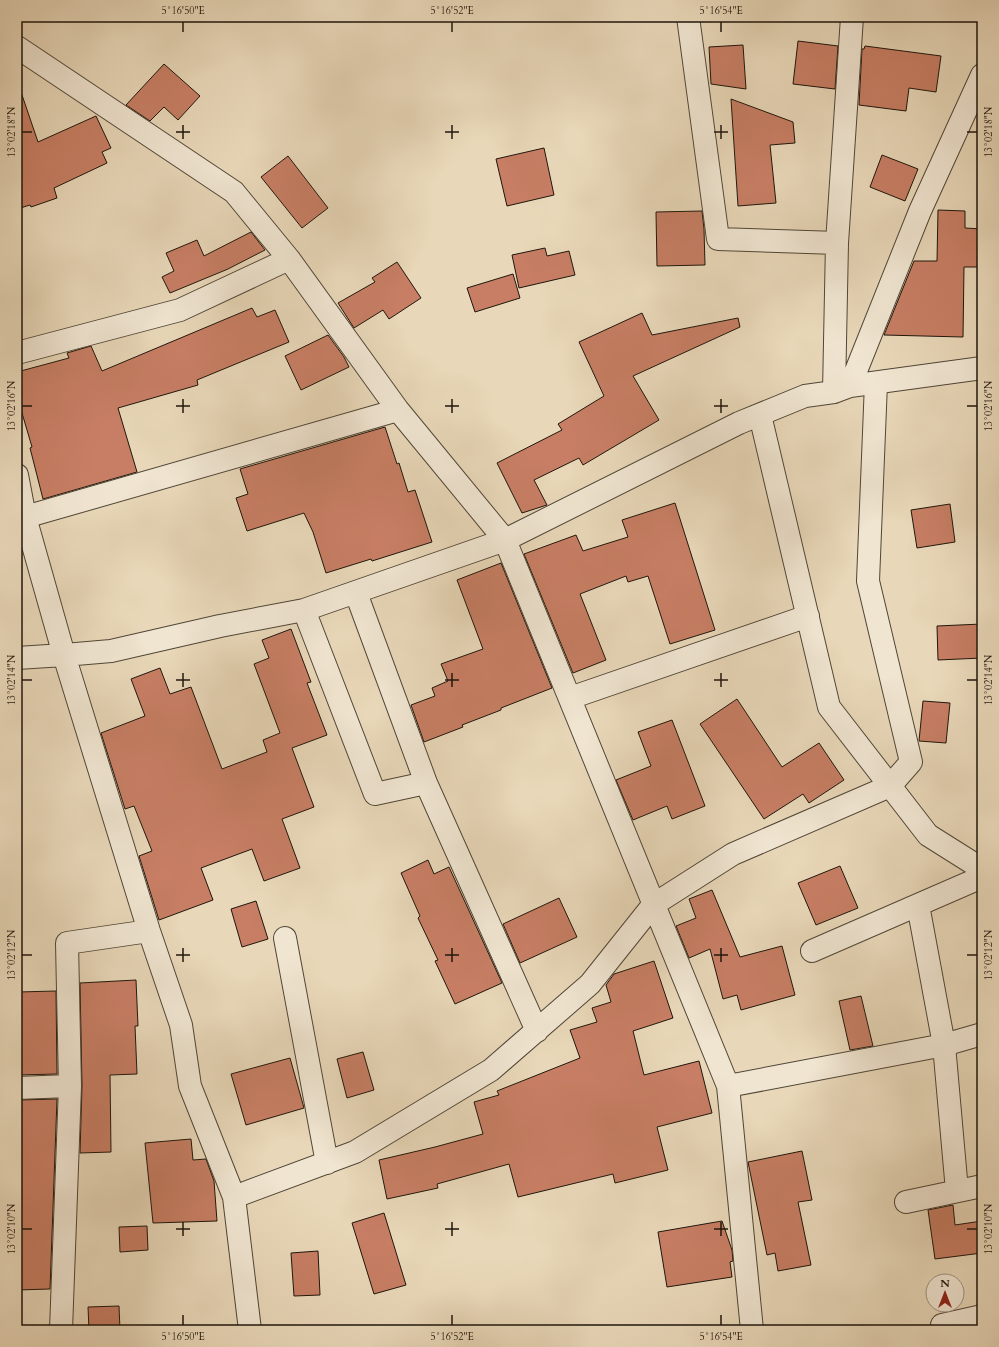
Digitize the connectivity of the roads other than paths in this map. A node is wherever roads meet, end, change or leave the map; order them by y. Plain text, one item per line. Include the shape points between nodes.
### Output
1 (688, 17) edge
2 (852, 17) edge
3 (17, 47) edge
4 (982, 75) edge
5 (837, 243) junction
6 (289, 259) junction
7 (17, 353) edge
8 (982, 368) edge
9 (876, 383) junction
10 (842, 389) junction
11 (398, 410) junction
12 (760, 415) junction
13 (17, 475) edge
14 (25, 517) junction
15 (505, 540) junction
16 (356, 593) junction
17 (304, 610) junction
18 (808, 616) junction
19 (64, 655) junction
20 (17, 658) edge
21 (570, 698) junction
22 (426, 783) junction
23 (890, 786) junction
24 (982, 869) edge
25 (982, 877) edge
26 (653, 905) junction
27 (918, 905) junction
28 (149, 931) junction
29 (285, 938) dead end
30 (812, 951) dead end
31 (537, 1031) junction
32 (982, 1034) edge
33 (944, 1045) junction
34 (70, 1086) junction
35 (728, 1086) junction
36 (17, 1088) edge
37 (327, 1162) junction
38 (982, 1186) edge
39 (957, 1191) junction
40 (234, 1197) junction
41 (906, 1202) dead end
42 (982, 1316) edge
43 (942, 1325) dead end
44 (62, 1330) edge
45 (250, 1330) edge
46 (752, 1330) edge

1 - 5 street via 718,239
2 - 5 street
3 - 6 street via 234,192
4 - 10 street
5 - 10 street
6 - 7 street via 180,310
6 - 11 street
8 - 9 street
9 - 10 street
9 - 23 street via 868,581 911,762
10 - 12 street via 805,396
11 - 14 street
11 - 15 street
12 - 15 street via 739,423
12 - 18 street
13 - 14 street
14 - 19 street
15 - 16 street
15 - 21 street
16 - 17 street
16 - 22 street
17 - 19 street via 110,651
17 - 22 street via 375,794
18 - 21 street
18 - 23 street via 829,707
19 - 20 street
19 - 28 street
21 - 26 street
22 - 31 street
23 - 24 street via 928,835
23 - 26 street via 733,854
25 - 27 street
26 - 31 street via 590,984
26 - 35 street
27 - 30 street
27 - 33 street
28 - 34 street via 67,943
28 - 40 street via 181,1025 190,1086
29 - 37 street
31 - 37 street via 491,1070 355,1152
32 - 33 street
33 - 35 street
33 - 39 street
34 - 36 street
34 - 44 street
35 - 46 street
37 - 40 street
38 - 39 street
39 - 41 street
40 - 45 street
42 - 43 street

